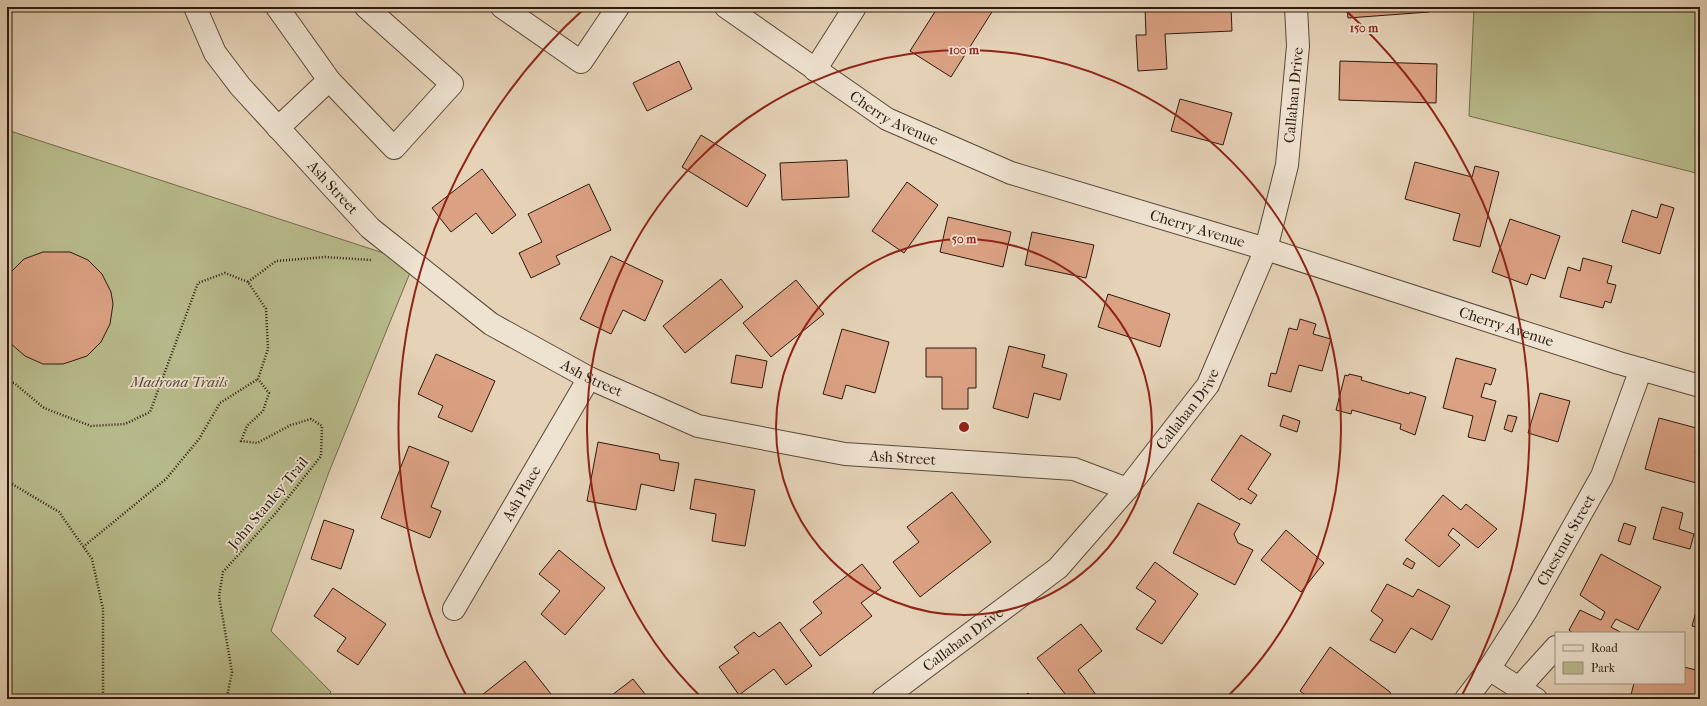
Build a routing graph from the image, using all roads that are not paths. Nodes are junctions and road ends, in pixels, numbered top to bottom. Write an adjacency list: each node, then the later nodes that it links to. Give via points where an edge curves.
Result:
1 (195, 7): 11 (street, Ash Street, via 215,53 240,86)
2 (277, 7): 10 (street)
3 (366, 7): 10 (street, via 452,84 394,148)
4 (502, 7): 5 (street, via 581,62)
5 (618, 7)
6 (726, 7): 9 (street, Cherry Avenue)
7 (855, 7): 9 (street)
8 (1296, 7): 12 (street, Callahan Drive, via 1298,46 1287,165)
9 (815, 70): 12 (street, Cherry Avenue, via 886,119 1011,173)
10 (329, 80): 11 (street)
11 (278, 128): 14 (street, Ash Street, via 370,228 394,248 491,324)
12 (1266, 249): 13 (street, Cherry Avenue); 16 (street, Callahan Drive, via 1208,385)
13 (1641, 369): 15 (street, Cherry Avenue); 19 (street, Chestnut Street, via 1602,476 1526,611)
14 (589, 378): 16 (street, Ash Street, via 698,426 845,454 1074,469); 17 (street, Ash Place)
15 (1700, 386)
16 (1127, 489): 21 (street, Callahan Drive, via 1058,568)
17 (454, 609)
18 (1555, 649): 20 (street)
19 (1488, 669): 20 (street); 22 (street, Chestnut Street)
20 (1528, 694)
21 (883, 699)
22 (1466, 699)

